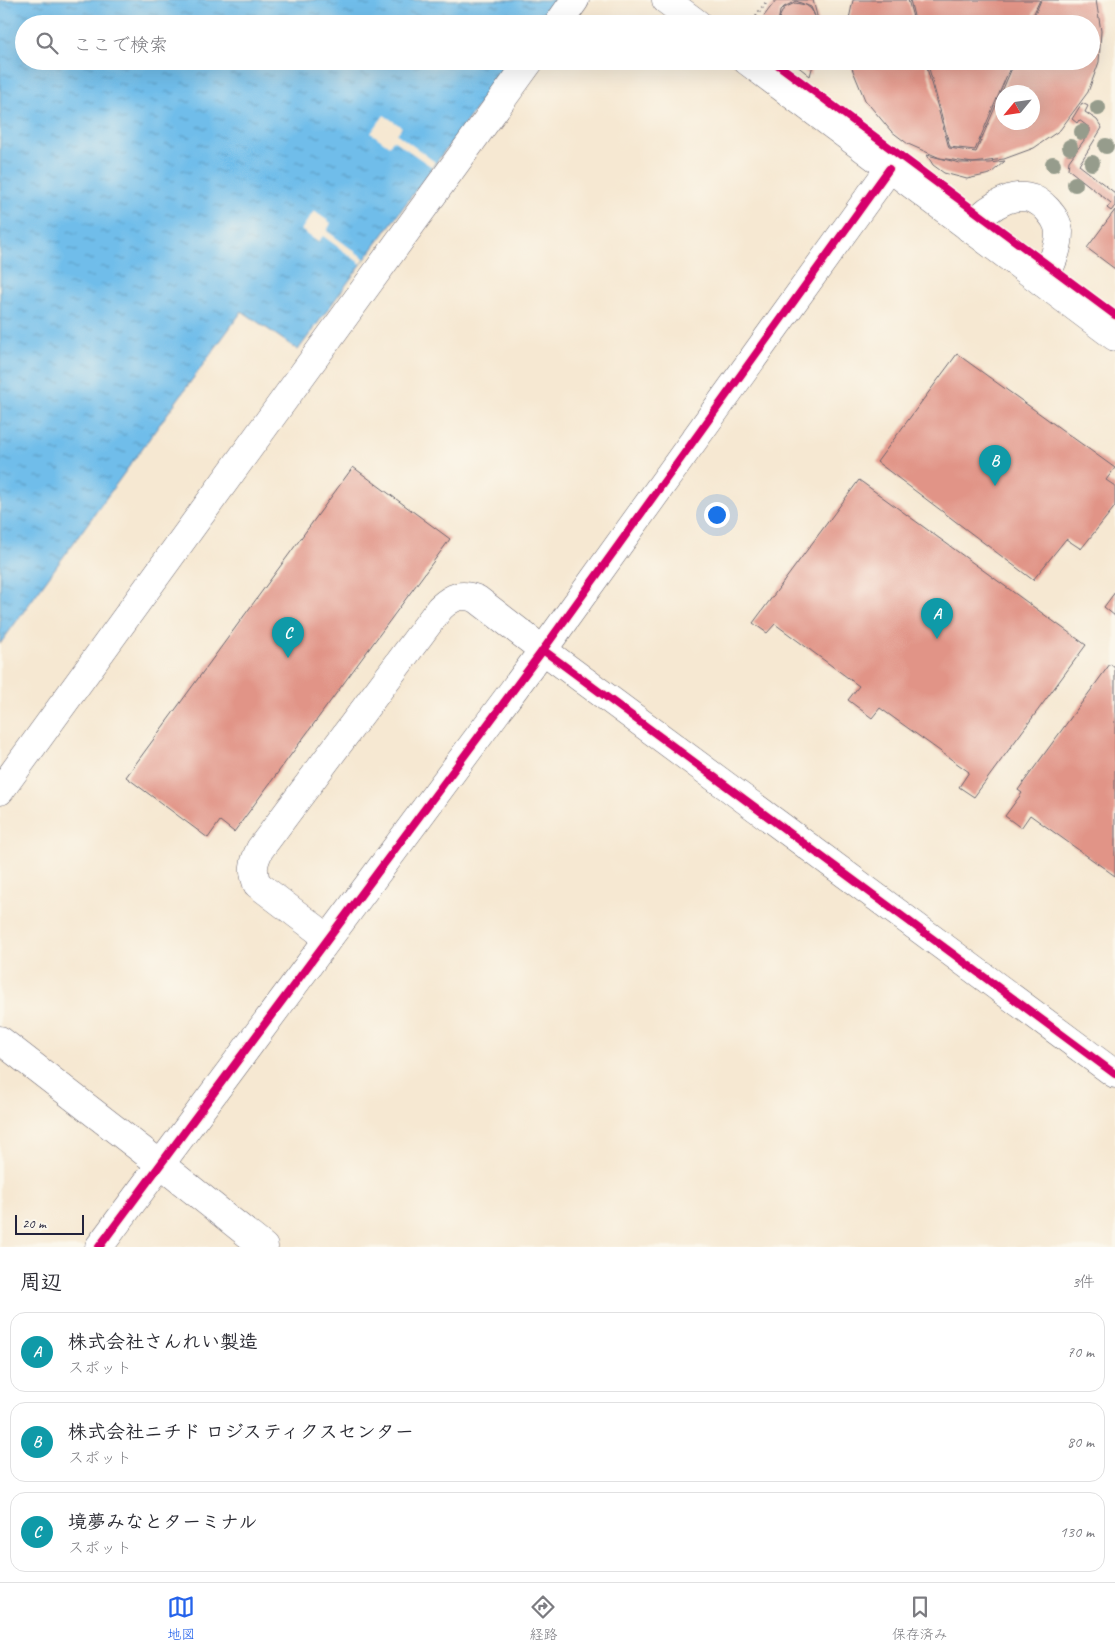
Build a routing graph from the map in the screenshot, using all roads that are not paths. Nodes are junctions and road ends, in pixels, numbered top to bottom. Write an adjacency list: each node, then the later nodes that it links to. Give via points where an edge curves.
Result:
1 (575, 0): 3 (street)
2 (666, 0): 4 (street)
3 (564, 15)
4 (686, 15)
5 (523, 70): 12 (street)
6 (759, 70): 7 (street)
7 (889, 169): 8 (street); 11 (street)
8 (969, 228): 9 (street); 9 (street, via 1007,198 1020,195 1044,205 1056,218 1059,231 1054,258)
9 (1043, 284): 10 (street)
10 (1115, 337)
11 (543, 650): 13 (street); 13 (street, via 477,599 466,595 452,597 440,608 266,841 253,862 257,884); 15 (street)
12 (0, 791)
13 (328, 938): 16 (street)
14 (0, 1040): 16 (street)
15 (1115, 1074)
16 (160, 1164): 17 (street); 18 (street)
17 (99, 1247)
18 (264, 1247)

